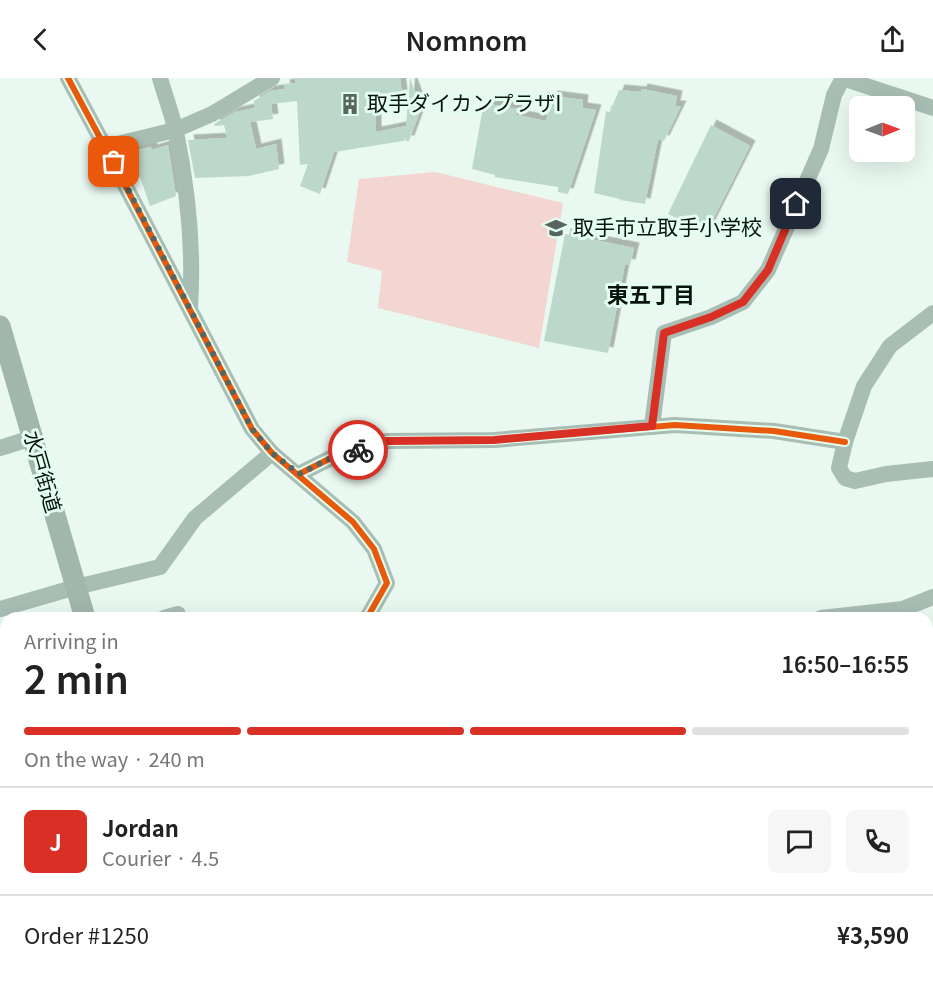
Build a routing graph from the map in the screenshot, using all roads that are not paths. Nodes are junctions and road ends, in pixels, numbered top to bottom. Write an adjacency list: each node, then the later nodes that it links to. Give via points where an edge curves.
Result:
1 (68, 78): 7 (street)
2 (160, 78): 6 (street)
3 (273, 78): 6 (street)
4 (842, 78): 5 (street); 11 (street, via 834,94 821,149 768,270 743,302 664,333)
5 (933, 108)
6 (176, 130): 7 (street); 8 (street, via 189,202)
7 (105, 147): 8 (street)
8 (190, 308): 15 (street, via 252,429)
9 (933, 313): 13 (street, via 890,346 864,386)
10 (0, 326): 12 (main road, 水戸街道)
11 (652, 426): 13 (street, via 774,431); 17 (street, via 494,440 387,441 331,458)
12 (32, 438): 14 (street); 18 (main road, 水戸街道)
13 (845, 442): 16 (street, via 839,468 845,478 855,481)
14 (0, 448)
15 (272, 453): 17 (street); 18 (street, via 195,518 160,567)
16 (933, 469)
17 (299, 474): 22 (street, via 353,522 374,549 387,583)
18 (76, 586): 20 (street); 21 (main road, 水戸街道)
19 (925, 605): 23 (street)
20 (0, 609)
21 (83, 612)
22 (370, 612)
23 (887, 612)

